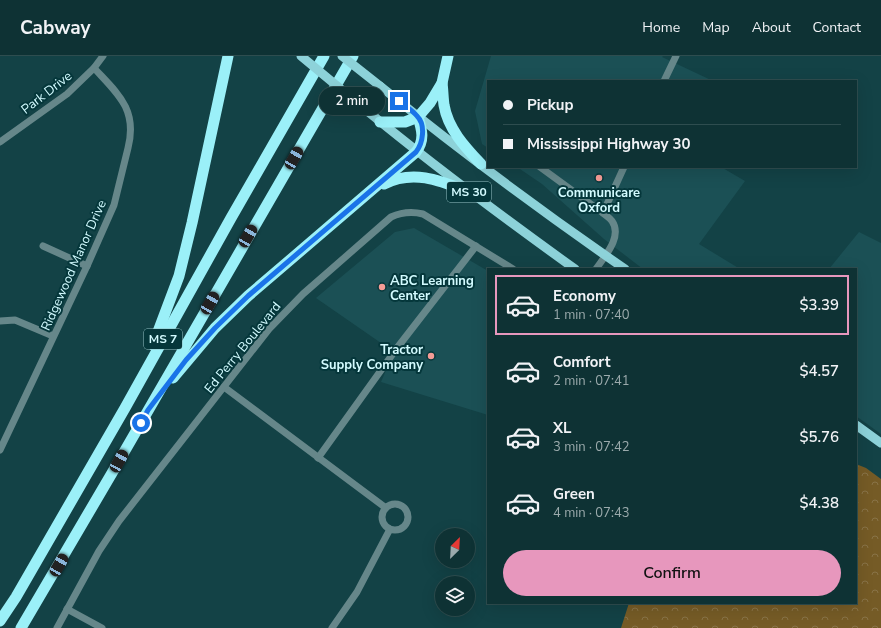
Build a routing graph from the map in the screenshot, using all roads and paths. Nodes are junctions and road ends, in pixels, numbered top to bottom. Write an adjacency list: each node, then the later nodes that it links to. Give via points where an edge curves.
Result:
1 (103, 56): 9 (street, Park Drive)
2 (228, 56): 33 (highway, via 180,276)
3 (301, 56): 13 (main road, MS 30, bridge)
4 (324, 56): 33 (highway, MS 7)
5 (342, 56): 12 (main road, MS 30, bridge)
6 (353, 56): 34 (highway, MS 7)
7 (448, 56): 11 (highway)
8 (676, 56): 10 (street)
9 (94, 68): 14 (street, Park Drive, via 67,94); 25 (street, Ridgewood Manor Drive, via 122,98 130,119 131,138 114,205)
10 (664, 80)
11 (442, 83): 12 (highway); 16 (highway, via 449,122 458,139)
12 (418, 117): 13 (highway, via 405,122); 15 (highway, via 422,140); 16 (main road, MS 30)
13 (380, 122): 15 (main road, MS 30)
14 (0, 142)
15 (416, 152): 19 (highway); 20 (main road, MS 30)
16 (480, 164): 24 (main road, MS 30)
17 (541, 168): 21 (street)
18 (624, 168): 21 (street)
19 (375, 189): 20 (highway, via 390,181 418,177 434,179); 34 (highway, via 248,296 215,328 186,360)
20 (469, 192): 27 (main road, MS 30)
21 (603, 213): 24 (street, via 612,220 616,233)
22 (43, 246): 25 (street)
23 (476, 246): 26 (street, Ed Perry Boulevard); 32 (street, Ed Perry Boulevard, via 423,214 407,212 391,217 303,294 270,329); 40 (street, via 397,348)
24 (605, 255): 28 (street); 29 (main road, MS 30)
25 (87, 266): 31 (street, Ridgewood Manor Drive)
26 (511, 268)
27 (574, 268)
28 (597, 268)
29 (624, 268)
30 (0, 321): 31 (street, via 15,320)
31 (53, 336): 39 (street, Ridgewood Manor Drive)
32 (224, 387): 40 (street); 43 (street, Ed Perry Boulevard, via 119,521)
33 (125, 408): 44 (highway, MS 7)
34 (148, 410): 45 (highway, MS 7)
35 (857, 426): 37 (main road)
36 (857, 432): 38 (main road)
37 (881, 443)
38 (881, 446)
39 (0, 450)
40 (318, 458): 41 (street)
41 (386, 508): 42 (street, via 382,520); 42 (street, via 398,504 408,513 405,526 398,530)
42 (390, 529): 48 (street, via 357,592)
43 (67, 609): 46 (street, Ed Perry Boulevard); 47 (street)
44 (0, 621)
45 (21, 628)
46 (57, 628)
47 (102, 628)
48 (332, 628)

